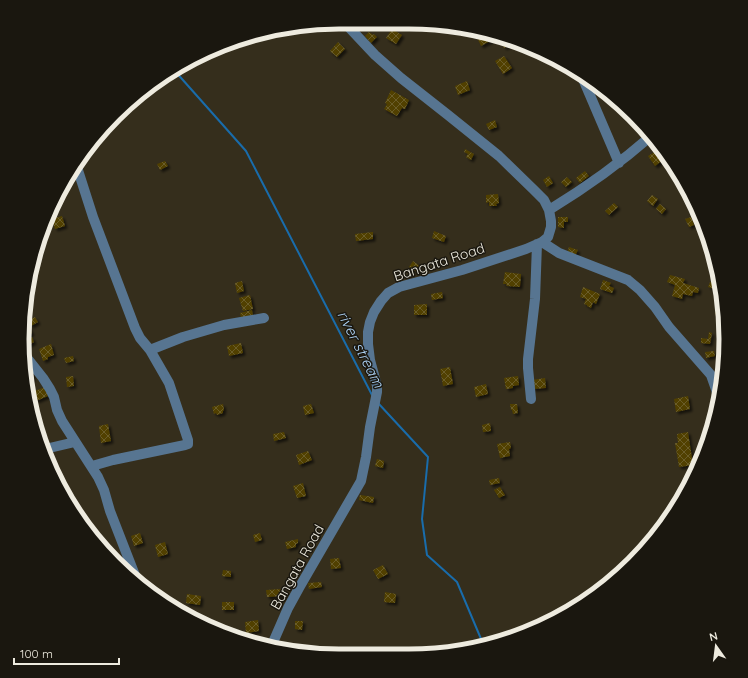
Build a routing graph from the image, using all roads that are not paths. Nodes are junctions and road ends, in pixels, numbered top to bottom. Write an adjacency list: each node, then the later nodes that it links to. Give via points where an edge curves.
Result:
1 (351, 29): 6 (street, via 401,78 499,156 544,200)
2 (585, 84): 4 (street)
3 (646, 140): 4 (street)
4 (619, 163): 6 (street)
5 (78, 171): 9 (street, via 135,328)
6 (549, 210): 7 (street, via 551,227 548,237)
7 (539, 243): 11 (street, via 628,280 655,307 711,375); 12 (street, via 528,359); 17 (street, Bangata Road, via 462,270 398,287 380,301 368,332 370,360 377,392 361,481 292,602)
8 (264, 318): 9 (street, via 183,336)
9 (150, 350): 15 (street, via 169,383 188,444)
10 (30, 362): 13 (street, via 54,396 57,410)
11 (715, 386)
12 (531, 399)
13 (75, 442): 14 (street); 15 (street)
14 (49, 448)
15 (92, 466): 16 (street, via 104,490)
16 (133, 570)
17 (274, 642)

